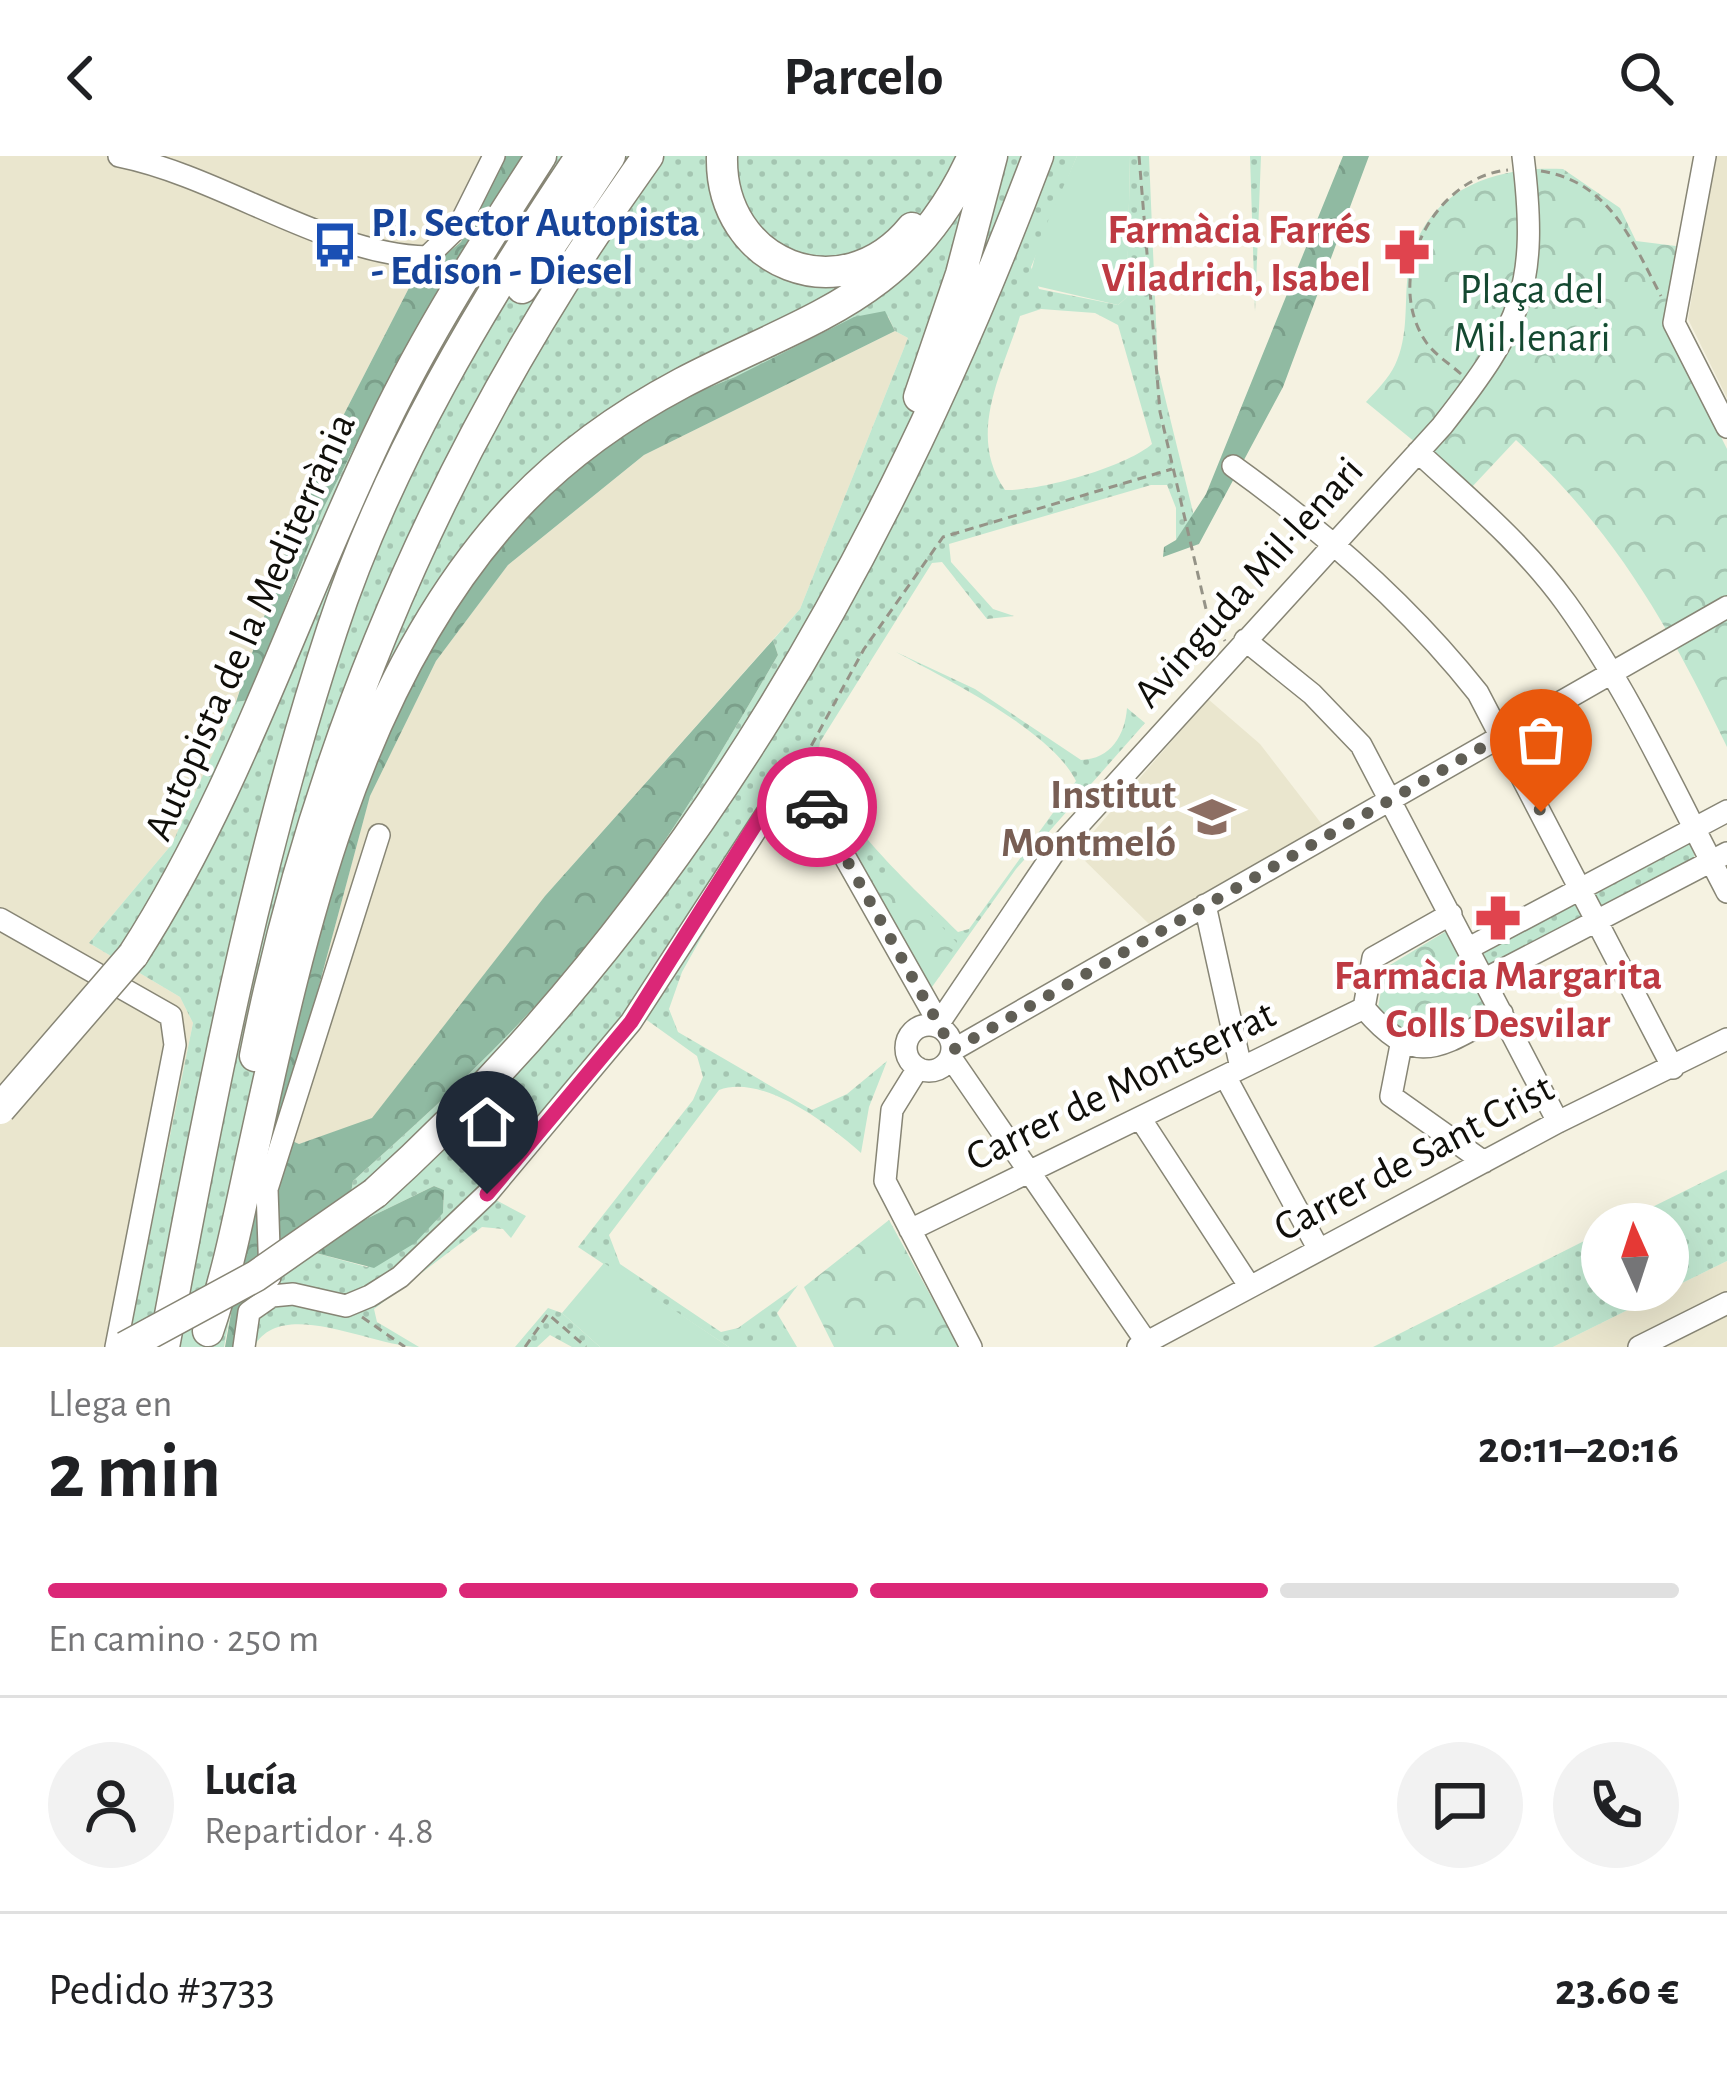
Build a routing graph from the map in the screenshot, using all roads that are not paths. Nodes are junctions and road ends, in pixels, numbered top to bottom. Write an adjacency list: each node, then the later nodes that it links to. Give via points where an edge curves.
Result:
1 (119, 156): 2 (street, via 170,166 386,256 428,257 459,226)
2 (494, 156)
3 (542, 156): 46 (highway, Autopista de la Mediterrània, bridge, via 383,425 226,792 133,955)
4 (581, 156): 22 (highway, via 402,462 332,628)
5 (610, 156): 22 (highway, via 442,428)
6 (648, 156): 56 (highway, via 487,408 366,668 268,995)
7 (722, 156): 8 (highway, via 724,191 743,234 789,266 830,271 870,260 906,235)
8 (955, 156)
9 (973, 156): 56 (highway, via 931,230 879,283 606,430 506,517 431,617 335,836)
10 (992, 156): 25 (highway, via 902,441)
11 (1038, 156): 25 (highway, via 872,538)
12 (1706, 156): 14 (street, via 1674,323)
13 (1524, 162): 15 (street, Avinguda Mil·lenari, via 1531,230 1516,317 1494,360)
14 (1727, 427)
15 (1418, 452): 17 (street, Avinguda Mil·lenari); 20 (street, via 1518,544)
16 (1233, 466): 17 (street)
17 (1332, 545): 19 (street, Avinguda Mil·lenari); 21 (street, via 1442,647)
18 (1727, 607): 20 (street)
19 (1238, 647): 23 (street, via 1312,694 1361,745); 39 (street, Avinguda Mil·lenari, via 1055,850)
20 (1612, 673): 21 (street); 26 (street)
21 (1502, 736): 23 (street); 29 (street)
22 (299, 746): 59 (highway, via 224,1033)
23 (1392, 799): 31 (street); 32 (street)
24 (1727, 811): 26 (street)
25 (707, 814): 57 (highway, bridge, via 548,1021 375,1193 256,1276)
26 (1694, 828): 28 (street); 29 (street)
27 (379, 835): 54 (street, via 267,1189)
28 (1719, 857): 30 (street); 34 (street)
29 (1581, 888): 34 (street); 35 (street)
30 (1727, 892)
31 (1205, 905): 42 (street); 45 (street)
32 (1451, 914): 35 (street); 37 (street, via 1373,958)
33 (0, 920): 57 (street, via 171,1016 175,1045)
34 (1598, 922): 36 (street); 44 (street)
35 (1469, 948): 36 (street)
36 (1485, 979): 38 (street)
37 (1364, 1008): 41 (street); 45 (street, Carrer de Montserrat)
38 (1502, 1013): 41 (street, via 1439,1047); 48 (street)
39 (937, 1023): 42 (street, via 949,1034); 43 (street, via 909,1036 906,1052); 54 (street, via 811,797 791,791 765,809 631,1022 487,1194 400,1277 346,1306)
40 (1727, 1039): 44 (street, Carrer de Sant Crist)
41 (1401, 1045): 49 (street, via 1391,1096)
42 (952, 1054): 43 (street, via 939,1069); 50 (street)
43 (917, 1068): 51 (street, via 892,1110 884,1150 885,1181)
44 (1673, 1068): 48 (street, Carrer de Sant Crist)
45 (1233, 1072): 47 (street, Carrer de Montserrat); 52 (street)
46 (0, 1109)
47 (1140, 1118): 50 (street, Carrer de Montserrat); 53 (street)
48 (1558, 1122): 49 (street, Carrer de Sant Crist)
49 (1484, 1162): 52 (street, Carrer de Sant Crist)
50 (1032, 1171): 51 (street, Carrer de Montserrat); 58 (street)
51 (910, 1230): 61 (street)
52 (1319, 1250): 53 (street, Carrer de Sant Crist)
53 (1250, 1287): 58 (street, Carrer de Sant Crist)
54 (272, 1296): 60 (street, via 249,1312)
55 (1727, 1303): 62 (street)
56 (207, 1339)
57 (121, 1342)
58 (1143, 1345)
59 (164, 1347)
60 (244, 1347)
61 (971, 1347)
62 (1639, 1347)

